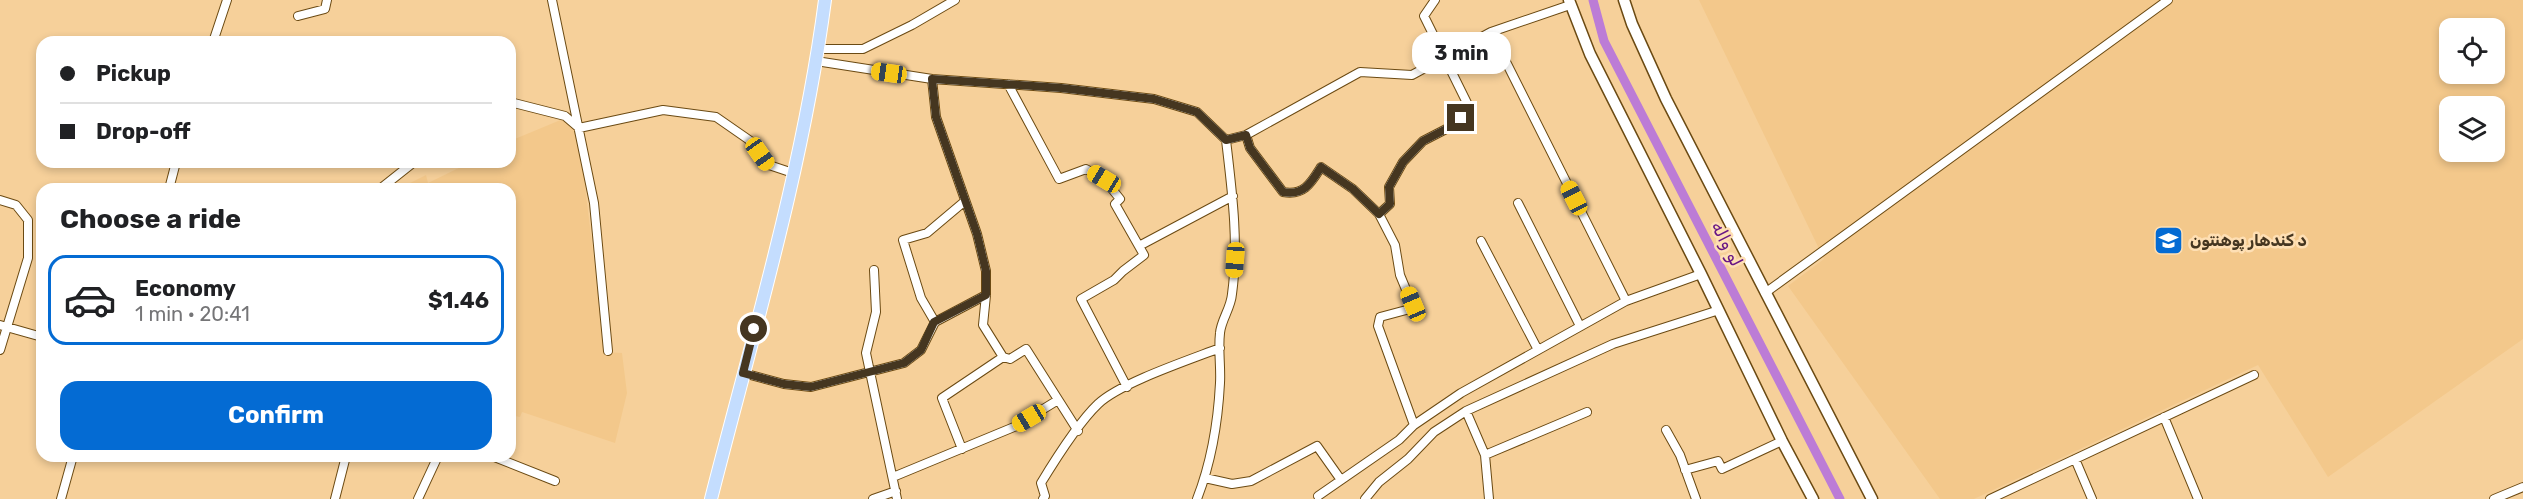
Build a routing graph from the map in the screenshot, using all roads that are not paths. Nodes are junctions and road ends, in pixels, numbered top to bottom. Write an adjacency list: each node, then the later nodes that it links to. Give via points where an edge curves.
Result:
1 (227, 0): 13 (street)
2 (327, 0): 11 (street, via 325,9)
3 (552, 0): 19 (street)
4 (825, 0): 14 (main road)
5 (956, 0): 9 (street)
6 (1435, 0): 15 (street, via 1424,16)
7 (1624, 0): 36 (street, via 1665,99)
8 (2168, 0): 36 (street)
9 (945, 3): 14 (street, via 863,49)
10 (1569, 3): 12 (street); 35 (street, via 1590,54)
11 (298, 16)
12 (1491, 33): 15 (street); 38 (street)
13 (215, 36)
14 (818, 55): 16 (street); 24 (main road)
15 (1446, 57): 20 (street, via 1412,75 1360,72); 31 (street, via 1470,110 1452,126 1423,141 1403,162 1389,187 1390,204)
16 (932, 79): 17 (street); 29 (street, via 936,117)
17 (1008, 84): 21 (street, via 1154,99 1197,112); 33 (street, via 1059,179 1086,169 1104,179 1117,194 1120,200 1115,204)
18 (516, 104): 19 (street, via 565,116)
19 (579, 128): 24 (street, via 663,110 716,117 752,142 769,165); 47 (street, via 594,203)
20 (1246, 135): 21 (street); 31 (street, via 1250,148 1283,192 1295,194 1308,187 1321,167 1353,189)
21 (1226, 140): 27 (street)
22 (174, 168): 25 (street)
23 (406, 168): 26 (street)
24 (793, 173): 50 (main road)
25 (171, 183)
26 (388, 183)
27 (1233, 196): 33 (street); 44 (street, via 1232,297 1220,331)
28 (0, 200): 41 (street, via 16,206 28,220 28,258)
29 (965, 201): 37 (street, via 986,271); 40 (street, via 927,233 903,240 921,298)
30 (1518, 203): 42 (street)
31 (1379, 214): 57 (street, via 1395,245 1400,275 1413,304 1410,309 1380,317 1378,326)
32 (1481, 241): 46 (street)
33 (1139, 246): 52 (street, via 1144,255 1114,280 1081,299)
34 (874, 270): 49 (street, via 876,312 866,353)
35 (1701, 274): 38 (street); 39 (street)
36 (1765, 293): 87 (street)
37 (986, 295): 40 (street); 48 (street, via 983,325)
38 (1626, 301): 42 (street)
39 (1719, 310): 54 (street, via 1613,344); 60 (street)
40 (934, 322): 49 (street, via 921,350 904,363)
41 (4, 326): 43 (street); 45 (street)
42 (1580, 326): 46 (street)
43 (36, 335)
44 (1220, 348): 52 (street); 70 (street, via 1220,384)
45 (0, 350)
46 (1538, 350): 57 (street)
47 (608, 351)
48 (1003, 357): 53 (street, via 1010,359 1026,349); 61 (street, via 942,398)
49 (870, 372): 50 (street, via 811,387); 69 (street)
50 (743, 373): 80 (main road)
51 (2254, 375): 56 (street)
52 (1127, 387): 59 (street, via 1099,404)
53 (1058, 400): 59 (street); 61 (street, via 1014,427)
54 (1466, 411): 62 (street); 83 (street, via 1434,432)
55 (1587, 412): 62 (street)
56 (2164, 417): 63 (street); 90 (street)
57 (1414, 424): 71 (street, via 1399,440)
58 (1666, 429): 68 (street)
59 (1078, 431): 76 (street, via 1041,483)
60 (1782, 441): 68 (street, via 1722,469 1718,461); 86 (street)
61 (962, 448): 69 (street)
62 (1485, 455): 84 (street)
63 (2075, 459): 88 (street); 89 (street)
64 (71, 462): 77 (street)
65 (344, 462): 78 (street)
66 (435, 462): 79 (street)
67 (507, 462): 72 (street)
68 (1685, 470): 85 (street)
69 (893, 477): 74 (street)
70 (1205, 478): 71 (street, via 1232,483 1251,481 1317,446); 82 (street)
71 (1341, 480): 75 (street)
72 (555, 481)
73 (2523, 487): 91 (street)
74 (896, 495): 81 (street)
75 (1318, 496)
76 (1044, 498)
77 (61, 499)
78 (334, 499)
79 (418, 499)
80 (711, 499)
81 (873, 499)
82 (1197, 499)
83 (1365, 499)
84 (1489, 499)
85 (1696, 499)
86 (1813, 499)
87 (1872, 499)
88 (1990, 499)
89 (2092, 499)
90 (2198, 499)
91 (2494, 499)

